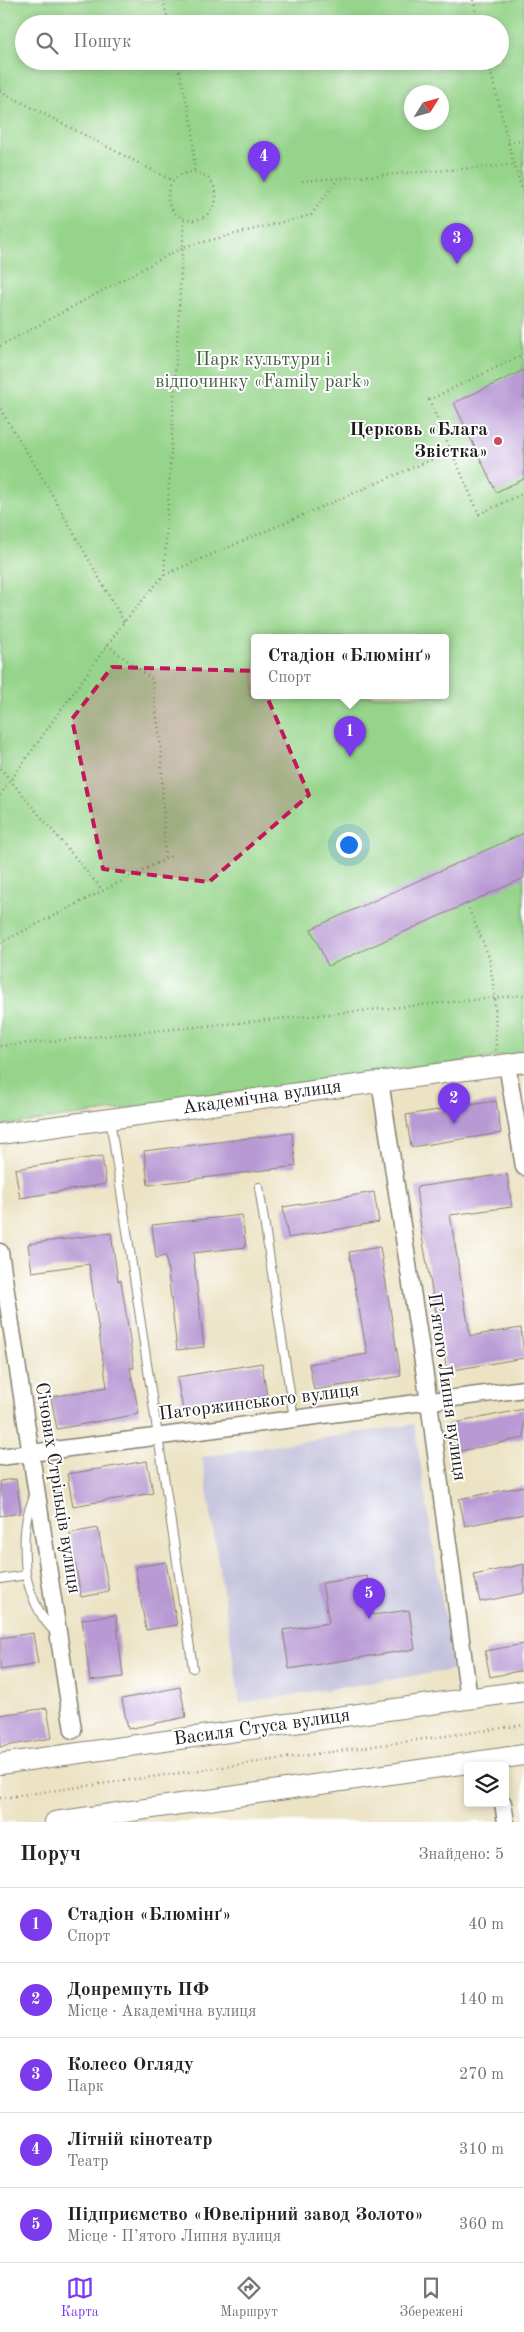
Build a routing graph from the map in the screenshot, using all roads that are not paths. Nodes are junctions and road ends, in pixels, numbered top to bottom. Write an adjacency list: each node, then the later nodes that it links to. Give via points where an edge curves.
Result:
1 (509, 1064): 2 (street, Академічна вулиця); 5 (street)
2 (380, 1081): 3 (street, Академічна вулиця); 9 (street, П’ятого Липня вулиця)
3 (110, 1119): 4 (street, Академічна вулиця); 11 (lane)
4 (0, 1134)
5 (524, 1167)
6 (259, 1187): 10 (lane)
7 (0, 1252): 12 (street, Січових Стрільців вулиця)
8 (524, 1389): 9 (street, Паторжинського вулиця)
9 (428, 1402): 10 (street, Паторжинського вулиця); 20 (street, П’ятого Липня вулиця)
10 (294, 1419): 11 (street, Паторжинського вулиця)
11 (158, 1436): 12 (street, Паторжинського вулиця); 18 (lane)
12 (32, 1453): 13 (street, Паторжинського вулиця); 14 (street, Січових Стрільців вулиця)
13 (0, 1457)
14 (38, 1491): 15 (lane, via 28,1507); 17 (street, Січових Стрільців вулиця)
15 (26, 1575): 16 (lane); 17 (lane, via 43,1619)
16 (0, 1580)
17 (59, 1636): 21 (street, Січових Стрільців вулиця)
18 (193, 1668)
19 (524, 1691): 20 (street, Василя Стуса вулиця)
20 (469, 1699): 24 (street, Василя Стуса вулиця)
21 (73, 1730)
22 (524, 1755): 23 (street)
23 (498, 1762)
24 (0, 1764)
25 (464, 1767): 27 (street)
26 (504, 1807): 28 (street)
27 (55, 1822)
28 (506, 1822)

